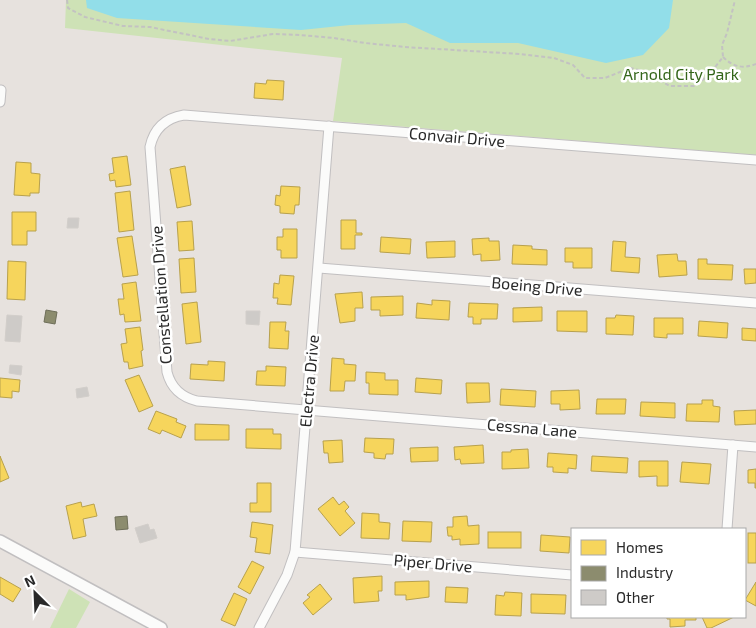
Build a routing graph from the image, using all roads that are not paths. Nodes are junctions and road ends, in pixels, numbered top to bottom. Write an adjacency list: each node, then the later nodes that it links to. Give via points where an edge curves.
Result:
1 (1, 90): 2 (street)
2 (0, 102)
3 (161, 125): 4 (street, Convair Drive, via 184,115); 8 (street, Constellation Drive, via 150,147 166,366 171,383 184,397 197,401)
4 (329, 126): 5 (street, Convair Drive); 6 (street, Electra Drive)
5 (756, 160)
6 (319, 268): 7 (street, Boeing Drive); 8 (street, Electra Drive)
7 (756, 303)
8 (307, 410): 9 (street, Cessna Lane); 13 (street, Electra Drive)
9 (733, 445): 10 (street, Cessna Lane); 11 (street)
10 (756, 447)
11 (726, 528)
12 (0, 541): 15 (street)
13 (295, 552): 14 (street, Piper Drive); 16 (street, Electra Drive)
14 (571, 575)
15 (161, 628)
16 (259, 628)

